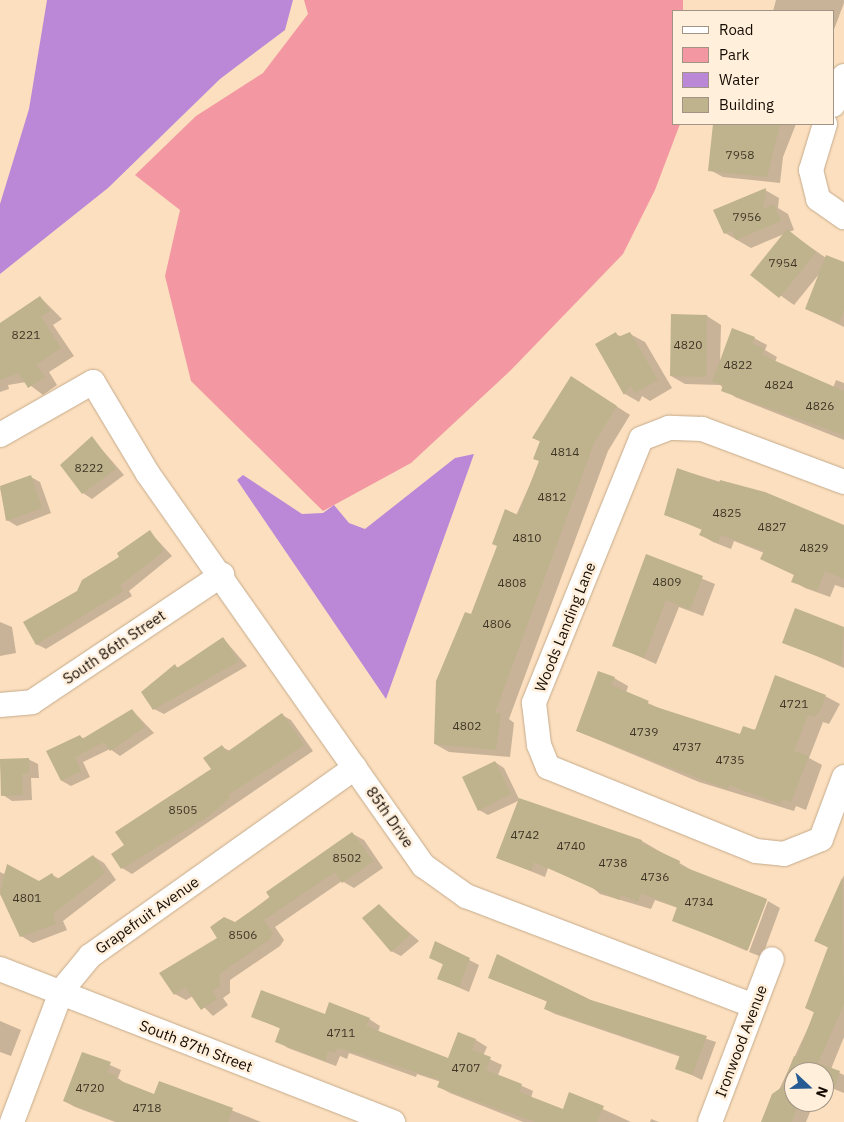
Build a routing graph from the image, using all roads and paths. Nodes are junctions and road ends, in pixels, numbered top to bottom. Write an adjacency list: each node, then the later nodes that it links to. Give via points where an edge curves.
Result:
1 (844, 76): 2 (street)
2 (834, 102)
3 (825, 125): 4 (street, via 811,170 818,199)
4 (844, 217)
5 (0, 435): 7 (street, 85th Drive, via 93,382 148,474)
6 (844, 482): 10 (street, Woods Landing Lane, via 702,429 669,428 641,439 534,703 539,745 548,767 756,851 784,854 821,839)
7 (222, 575): 8 (street, South 86th Street, via 32,702); 9 (street, 85th Drive)
8 (0, 705)
9 (355, 768): 13 (street, Grapefruit Avenue, via 90,956); 14 (street, 85th Drive, via 424,866 466,896)
10 (844, 776)
11 (772, 959): 14 (street, Ironwood Avenue)
12 (0, 969): 13 (street, South 87th Street)
13 (62, 990): 15 (street, Grapefruit Avenue); 16 (street, South 87th Street)
14 (754, 1006): 17 (street, Ironwood Avenue)
15 (12, 1122)
16 (393, 1122)
17 (710, 1122)

